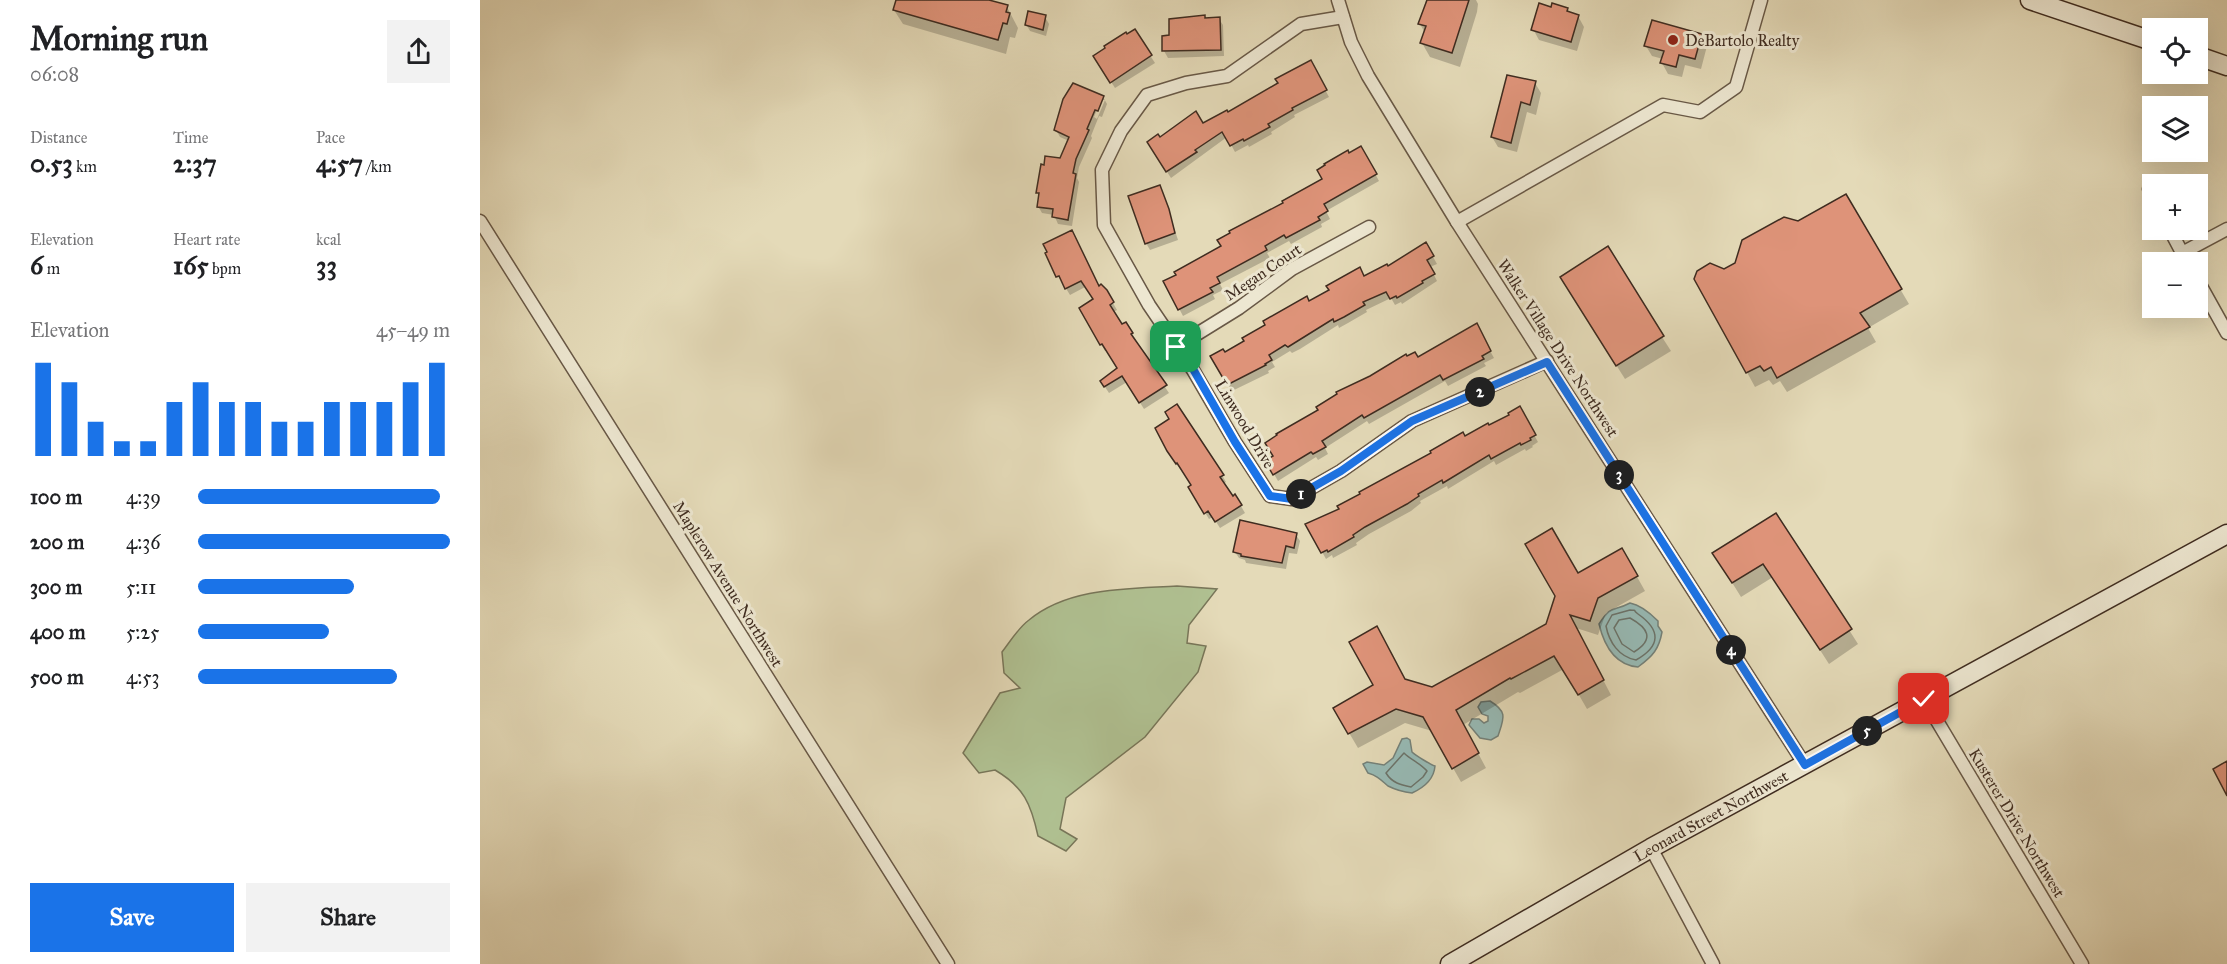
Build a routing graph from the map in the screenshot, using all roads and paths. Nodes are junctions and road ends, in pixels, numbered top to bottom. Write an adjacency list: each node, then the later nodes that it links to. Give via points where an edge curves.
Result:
1 (1338, 0): 4 (street, Walker Village Drive Northwest)
2 (1761, 0): 9 (street, via 1736,87 1700,112 1663,105)
3 (2030, 0): 5 (main road)
4 (1343, 17): 9 (street, Walker Village Drive Northwest, via 1368,76); 15 (street, Linwood Drive, via 1301,24 1227,76 1147,95 1121,131 1102,170 1104,225)
5 (2142, 38)
6 (2208, 59): 7 (main road)
7 (2227, 66)
8 (480, 221): 21 (street, Maplerow Avenue Northwest)
9 (1457, 222): 16 (street, Walker Village Drive Northwest)
10 (1369, 227): 15 (street, Megan Court, via 1292,269)
11 (2227, 229): 12 (street)
12 (2194, 252)
13 (2208, 299): 14 (street)
14 (2227, 333)
15 (1176, 347): 16 (street, Linwood Drive, via 1270,496 1292,499 1341,471 1412,421)
16 (1547, 362): 19 (street, Walker Village Drive Northwest)
17 (2227, 534): 18 (main road, Leonard Street Northwest)
18 (1924, 699): 19 (main road, Leonard Street Northwest); 24 (street, Kusterer Drive Northwest)
19 (1805, 765): 20 (main road, Leonard Street Northwest)
20 (1652, 848): 22 (main road, Leonard Street Northwest); 23 (street)
21 (948, 964)
22 (1450, 964)
23 (1713, 964)
24 (2082, 964)

